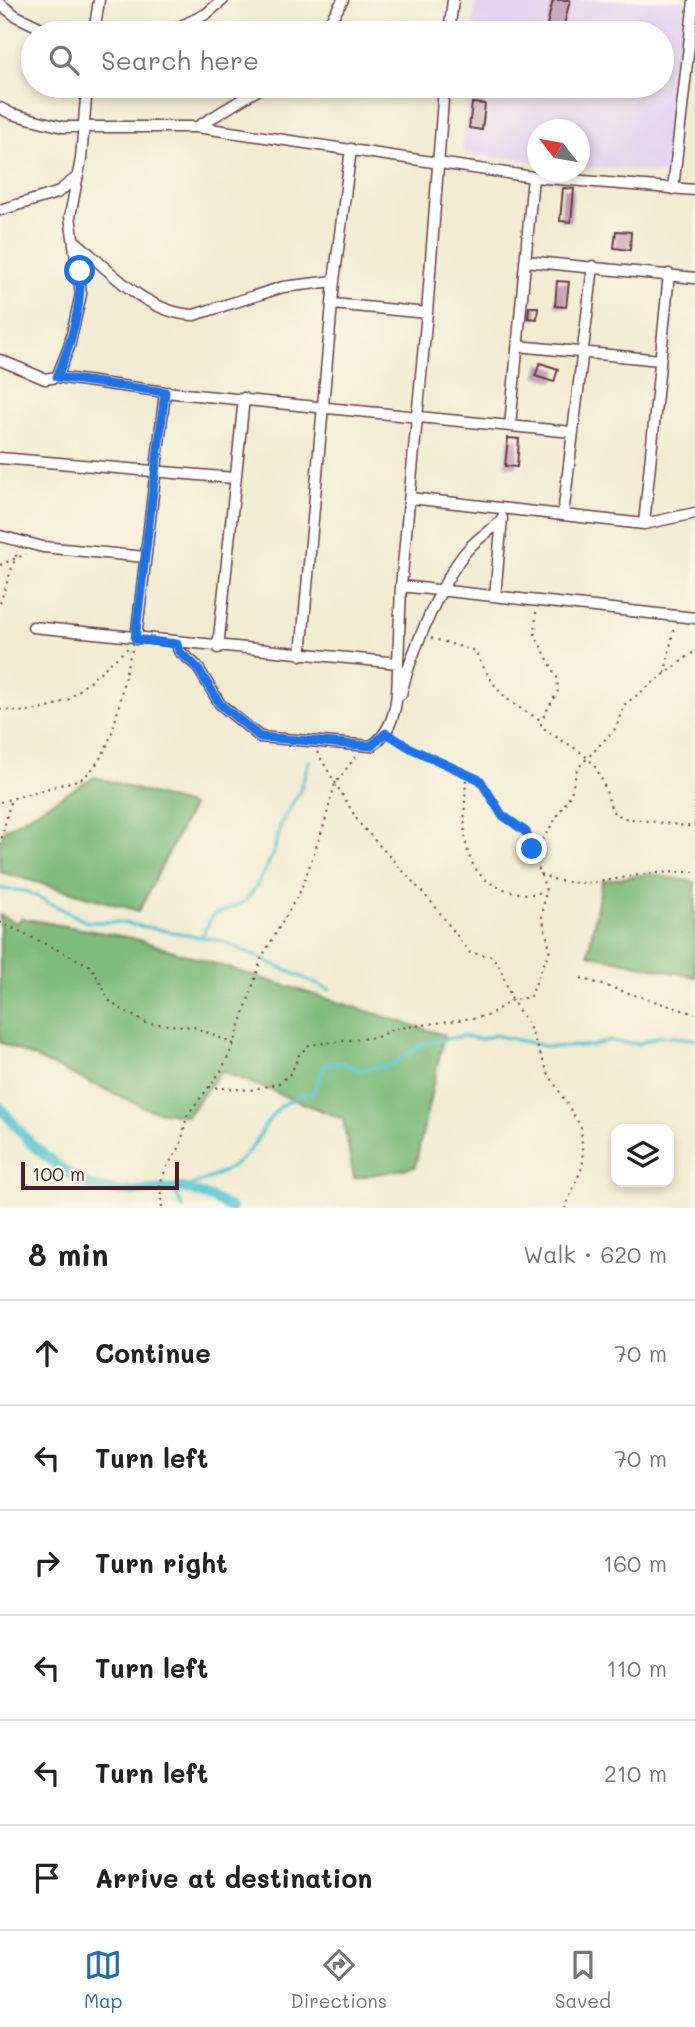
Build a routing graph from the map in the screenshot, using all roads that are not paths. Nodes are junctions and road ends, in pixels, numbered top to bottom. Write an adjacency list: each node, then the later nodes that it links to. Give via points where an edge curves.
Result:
1 (100, 0): 8 (street)
2 (223, 0): 9 (street)
3 (343, 0): 10 (street)
4 (453, 0): 11 (street)
5 (694, 0): 15 (street)
6 (0, 4): 7 (street)
7 (27, 21)
8 (96, 21)
9 (192, 21)
10 (330, 21)
11 (450, 21)
12 (86, 98): 20 (street)
13 (244, 98): 19 (street)
14 (443, 98): 22 (street)
15 (682, 102): 16 (street); 27 (street)
16 (695, 103)
17 (0, 108): 18 (street)
18 (6, 114): 20 (street)
19 (197, 127): 20 (street); 21 (street)
20 (82, 128): 24 (street)
21 (351, 149): 22 (street); 35 (street)
22 (437, 164): 23 (street); 37 (street)
23 (527, 176)
24 (77, 177): 29 (street, via 57,193); 30 (street, via 70,216)
25 (533, 182): 31 (street)
26 (590, 182): 27 (street)
27 (673, 189): 28 (street)
28 (695, 190)
29 (0, 210)
30 (76, 242): 35 (street, via 148,302 179,314 194,315 284,287); 42 (street, via 81,294)
31 (525, 261): 32 (street); 38 (street)
32 (593, 266): 33 (street); 39 (street)
33 (669, 274): 34 (street); 41 (street)
34 (695, 278)
35 (334, 281): 36 (street)
36 (333, 303): 37 (street); 45 (street)
37 (427, 313): 46 (street)
38 (518, 345): 39 (street); 47 (street)
39 (581, 352): 41 (street); 48 (street)
40 (0, 359): 42 (street, via 45,379)
41 (660, 360): 57 (street)
42 (57, 377): 43 (street)
43 (165, 392): 44 (street); 50 (street)
44 (244, 398): 45 (street); 51 (street)
45 (325, 408): 46 (street); 68 (street)
46 (418, 417): 47 (street); 52 (street)
47 (510, 426): 48 (street)
48 (572, 432): 55 (street)
49 (0, 458): 50 (street)
50 (155, 473): 51 (street); 59 (street)
51 (234, 478): 67 (street)
52 (410, 498): 53 (street); 60 (street)
53 (502, 508): 55 (street); 56 (street)
54 (695, 513): 57 (street)
55 (563, 515): 57 (street)
56 (501, 522): 61 (street, via 470,547); 62 (street)
57 (644, 524)
58 (0, 536): 59 (street, via 43,547)
59 (145, 557): 65 (street)
60 (401, 586): 61 (street); 69 (street)
61 (444, 590): 62 (street); 70 (street, via 421,632)
62 (495, 596): 63 (street)
63 (695, 618)
64 (33, 627): 65 (street)
65 (135, 639): 66 (street)
66 (177, 644): 67 (street); 70 (street, via 220,704 260,737 371,746)
67 (218, 648): 68 (street)
68 (301, 655): 69 (street)
69 (398, 663): 70 (street, via 397,700)
70 (389, 728)

